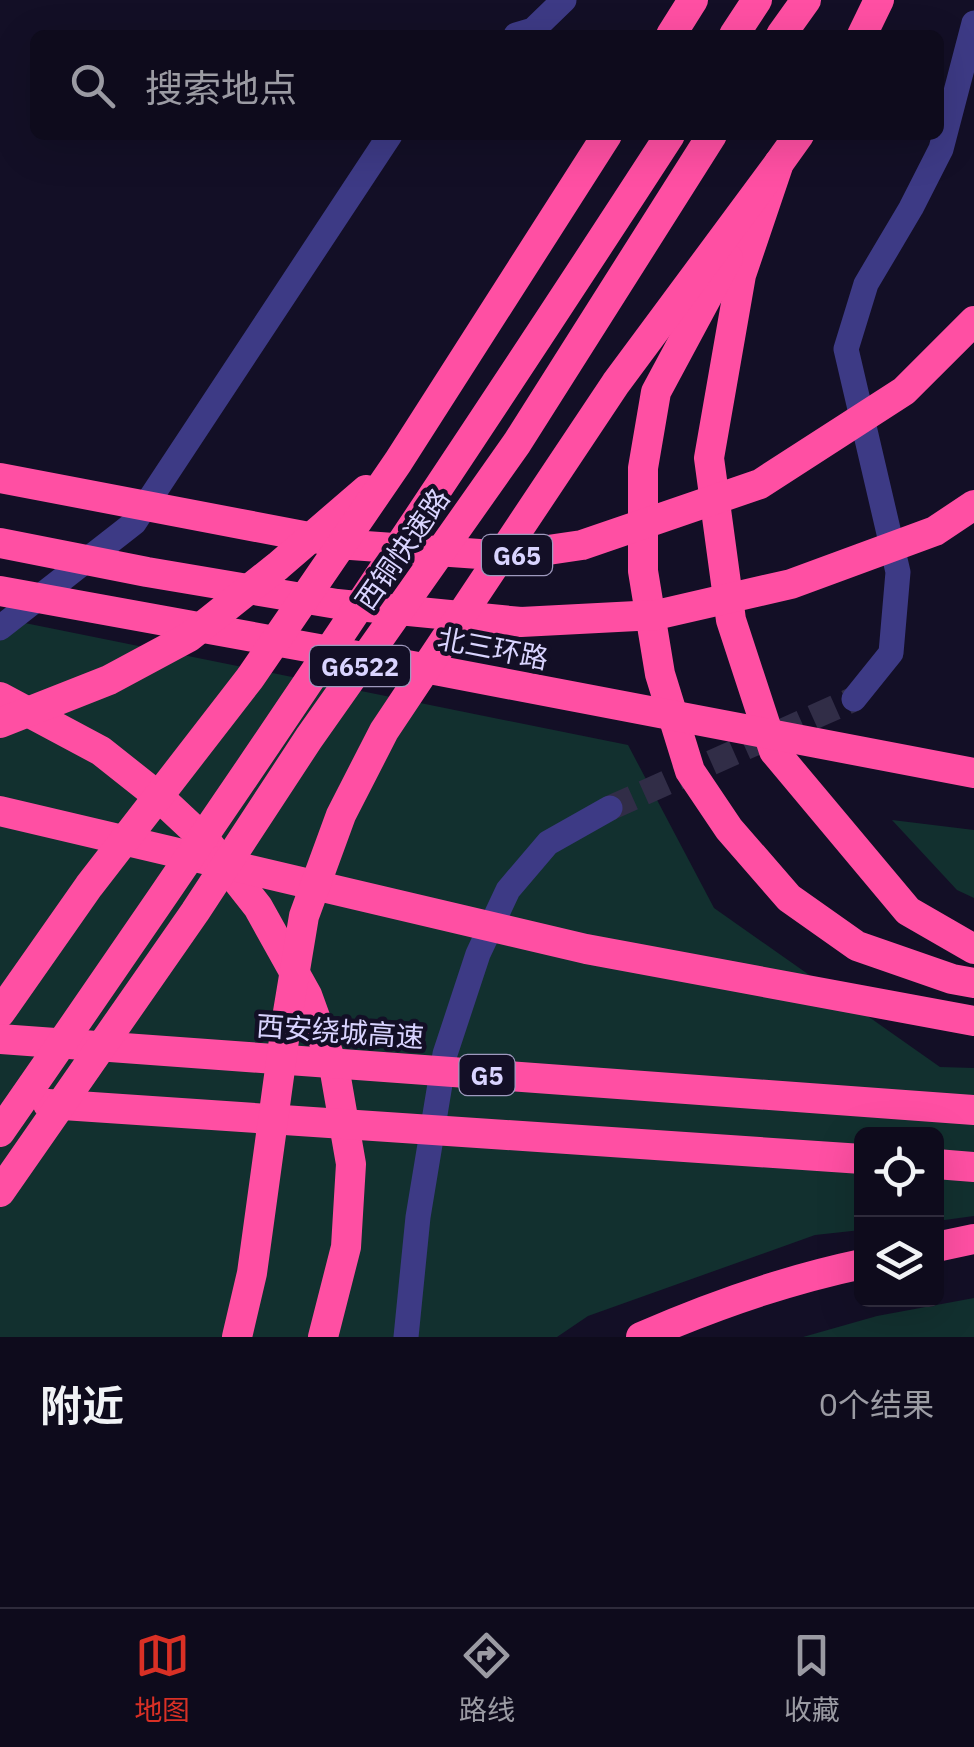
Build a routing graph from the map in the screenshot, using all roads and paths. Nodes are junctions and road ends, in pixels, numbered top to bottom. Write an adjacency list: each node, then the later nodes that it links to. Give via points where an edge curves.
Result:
1 (564, 0): 7 (street)
2 (693, 0): 8 (highway)
3 (757, 0): 9 (highway)
4 (806, 0): 10 (highway)
5 (879, 0): 11 (highway)
6 (974, 23): 12 (street)
7 (533, 30)
8 (674, 30)
9 (737, 30)
10 (785, 30)
11 (864, 30)
12 (944, 138)
13 (387, 140): 26 (street, via 134,523)
14 (604, 140): 21 (highway)
15 (667, 140): 40 (highway, 西铜快速路 / G6522, via 269,742)
16 (709, 140): 44 (highway, 西铜快速路 / G6522, via 517,442)
17 (796, 140): 19 (highway)
18 (943, 140): 28 (street, via 866,284 846,349 898,572 891,653)
19 (779, 164): 33 (highway, via 741,275 709,458 731,620 774,750 908,910); 34 (highway, via 656,392 643,468 642,571 660,674 690,772 789,898 857,946); 48 (highway, via 616,382 384,731 341,815 304,916)
20 (974, 321): 22 (highway, G65, via 904,390 760,484 582,545 508,556 351,546)
21 (398, 462): 29 (highway, via 189,637 109,680); 35 (highway, via 250,678)
22 (0, 478)
23 (974, 504): 24 (highway, via 934,530 791,584 656,615 521,622 337,604)
24 (0, 544)
25 (0, 591): 30 (highway, 北三环路)
26 (0, 628)
27 (0, 698): 49 (highway, via 101,751 206,841 258,907 306,996 334,1072 351,1164 346,1247)
28 (854, 699)
29 (0, 723)
30 (974, 773)
31 (610, 808): 50 (street, via 548,843 508,890 478,954 445,1054)
32 (0, 811): 36 (highway, via 586,950)
33 (974, 948)
34 (974, 983)
35 (0, 1013)
36 (974, 1021)
37 (0, 1039): 39 (highway, 西安绕城高速 / G5)
38 (0, 1100): 41 (highway, G5)
39 (974, 1110)
40 (0, 1132)
41 (854, 1158)
42 (944, 1165): 43 (highway)
43 (974, 1167)
44 (0, 1192)
45 (974, 1239): 46 (highway)
46 (944, 1246)
47 (854, 1266): 51 (highway, via 697,1312)
48 (237, 1337)
49 (323, 1337)
50 (406, 1337)
51 (640, 1337)

